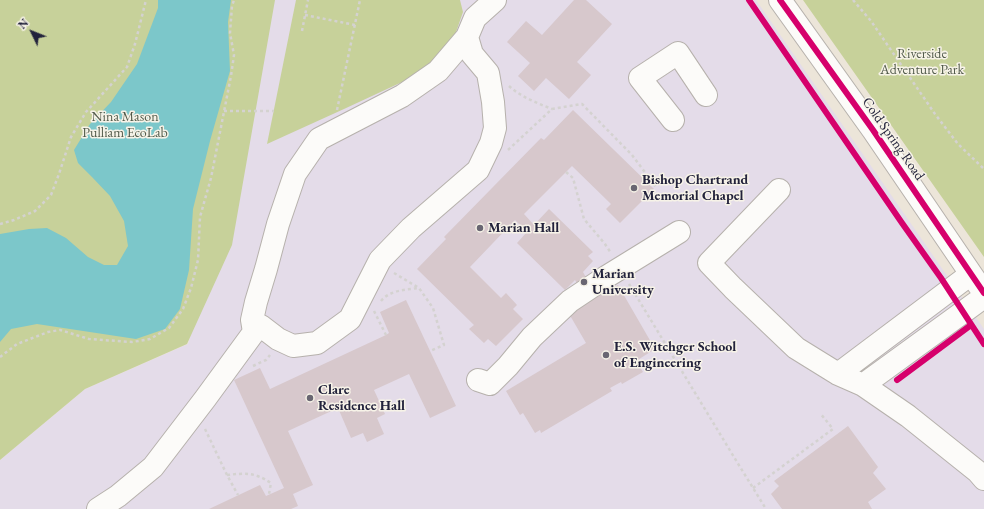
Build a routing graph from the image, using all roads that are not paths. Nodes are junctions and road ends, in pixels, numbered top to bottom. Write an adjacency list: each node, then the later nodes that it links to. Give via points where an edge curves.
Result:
1 (495, 0): 3 (street)
2 (780, 0): 8 (street, Cold Spring Road, via 878,137)
3 (471, 18): 11 (street, via 438,71 402,96 319,139 295,174 278,224 256,302 252,320); 11 (street, via 472,54 488,73 495,128 478,170 411,228 380,260 350,319 317,343 293,346 278,339 261,326)
4 (706, 95): 5 (street, via 678,54 640,78)
5 (673, 120)
6 (779, 190): 12 (street, via 709,263 796,348)
7 (679, 232): 13 (street, via 570,301 532,337 490,384)
8 (971, 274): 9 (street, Cold Spring Road); 12 (street)
9 (984, 293)
10 (984, 297): 14 (street)
11 (254, 332): 16 (street, via 153,467)
12 (838, 374): 14 (street)
13 (478, 380)
14 (863, 385): 15 (street, via 908,416)
15 (984, 479)
16 (98, 509)

